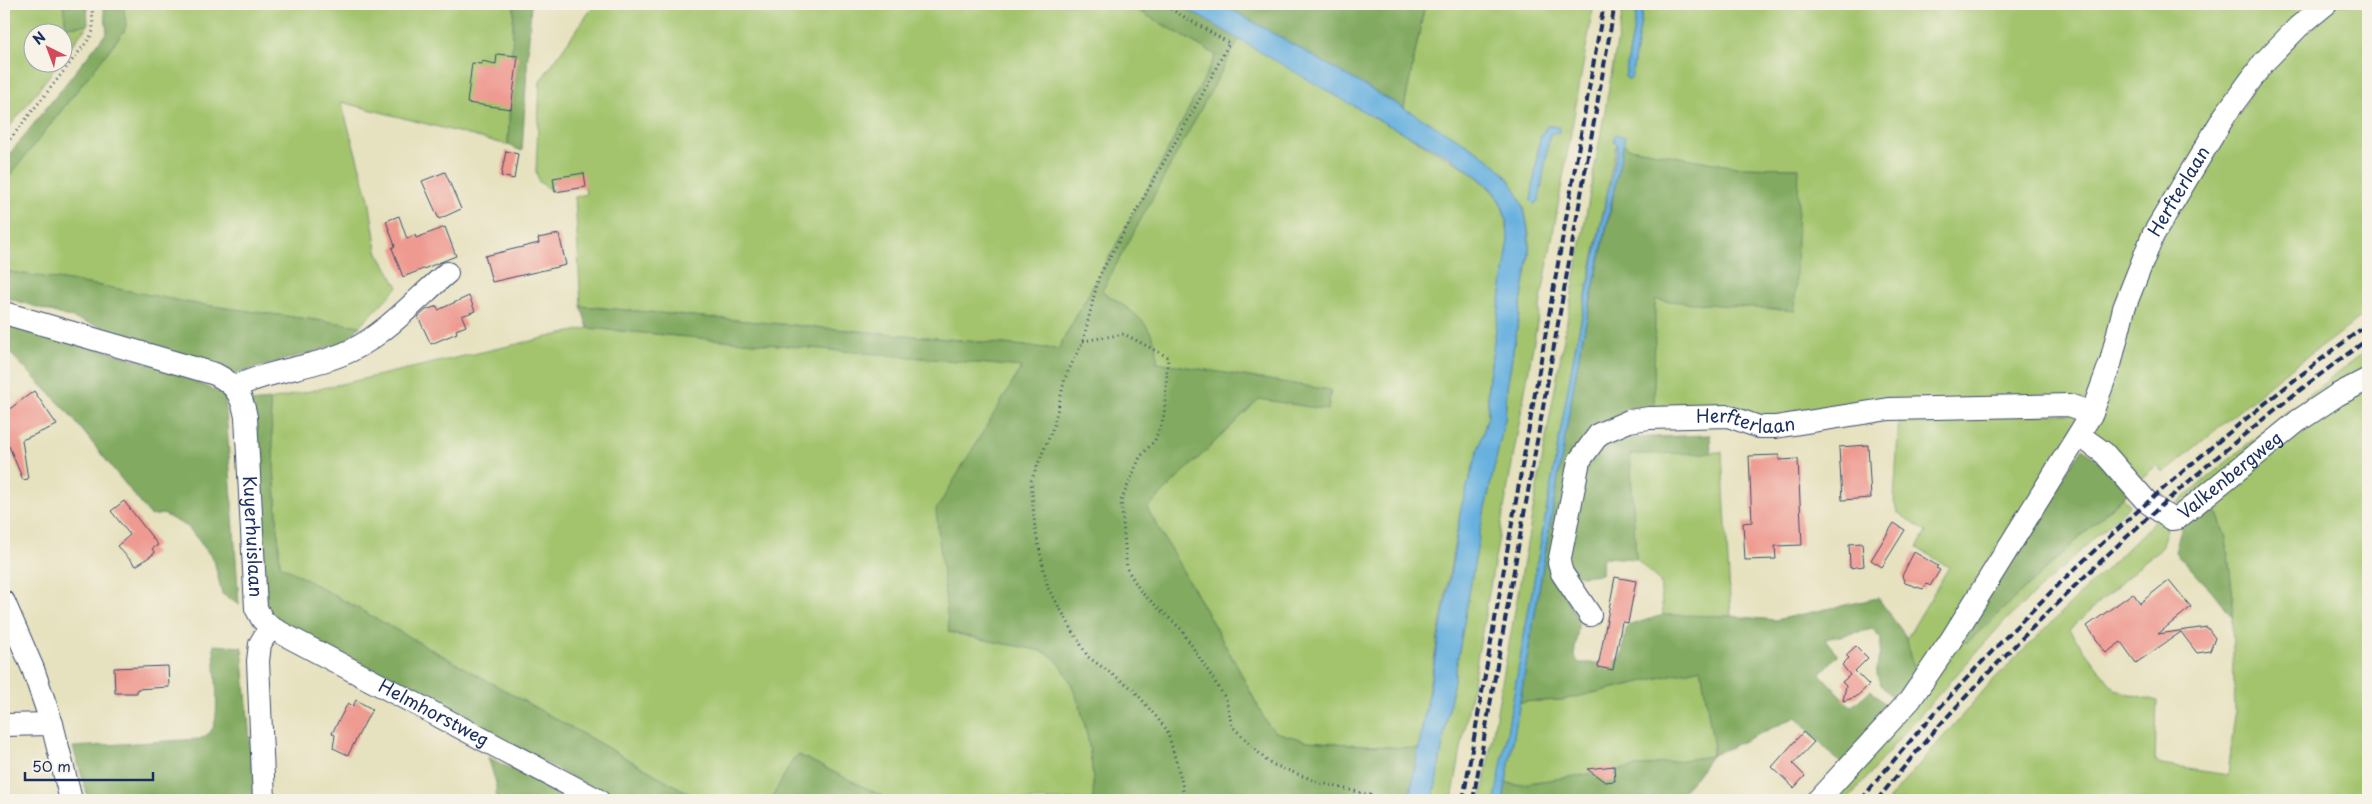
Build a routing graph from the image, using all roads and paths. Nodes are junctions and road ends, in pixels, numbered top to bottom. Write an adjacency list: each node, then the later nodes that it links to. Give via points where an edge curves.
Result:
1 (92, 4): 4 (path, via 93,31 89,39)
2 (1162, 4): 7 (path, via 1229,43 1099,276)
3 (2326, 4): 10 (street, Herfterlaan, via 2298,27 2259,70 2225,115 2153,235 2124,308)
4 (4, 147)
5 (447, 273): 9 (street, via 364,344 338,356 255,377)
6 (4, 313): 9 (street, via 215,374)
7 (1083, 341): 20 (path, via 1065,378 1054,425 1031,481 1035,529 1048,588 1088,657 1133,689 1167,730); 21 (path, via 1124,334 1168,357 1164,416 1155,440 1140,457 1121,501 1127,569 1141,592 1181,629 1226,699 1232,726 1269,762 1321,783 1370,795)
8 (2368, 379): 11 (street, Valkenbergweg, via 2298,421 2178,518 2171,519 2156,509 2104,453)
9 (235, 387): 14 (street, Kuyerhuislaan, via 244,404 246,417 256,608)
10 (2092, 413): 11 (street, Herfterlaan); 13 (street, Herfterlaan, via 2069,405 1889,409 1775,427 1759,427 1728,416 1649,418 1617,425 1599,434 1579,461 1559,563 1562,573)
11 (2079, 436): 22 (street, Herfterlaan, via 1925,680)
12 (4, 602): 15 (street)
13 (1590, 615)
14 (270, 626): 18 (street, via 260,644 258,661); 19 (street, Helmhorstweg)
15 (52, 724): 16 (street); 17 (street)
16 (4, 725)
17 (72, 800)
18 (264, 800)
19 (598, 800)
20 (1184, 800)
21 (1370, 800)
22 (1818, 800)

